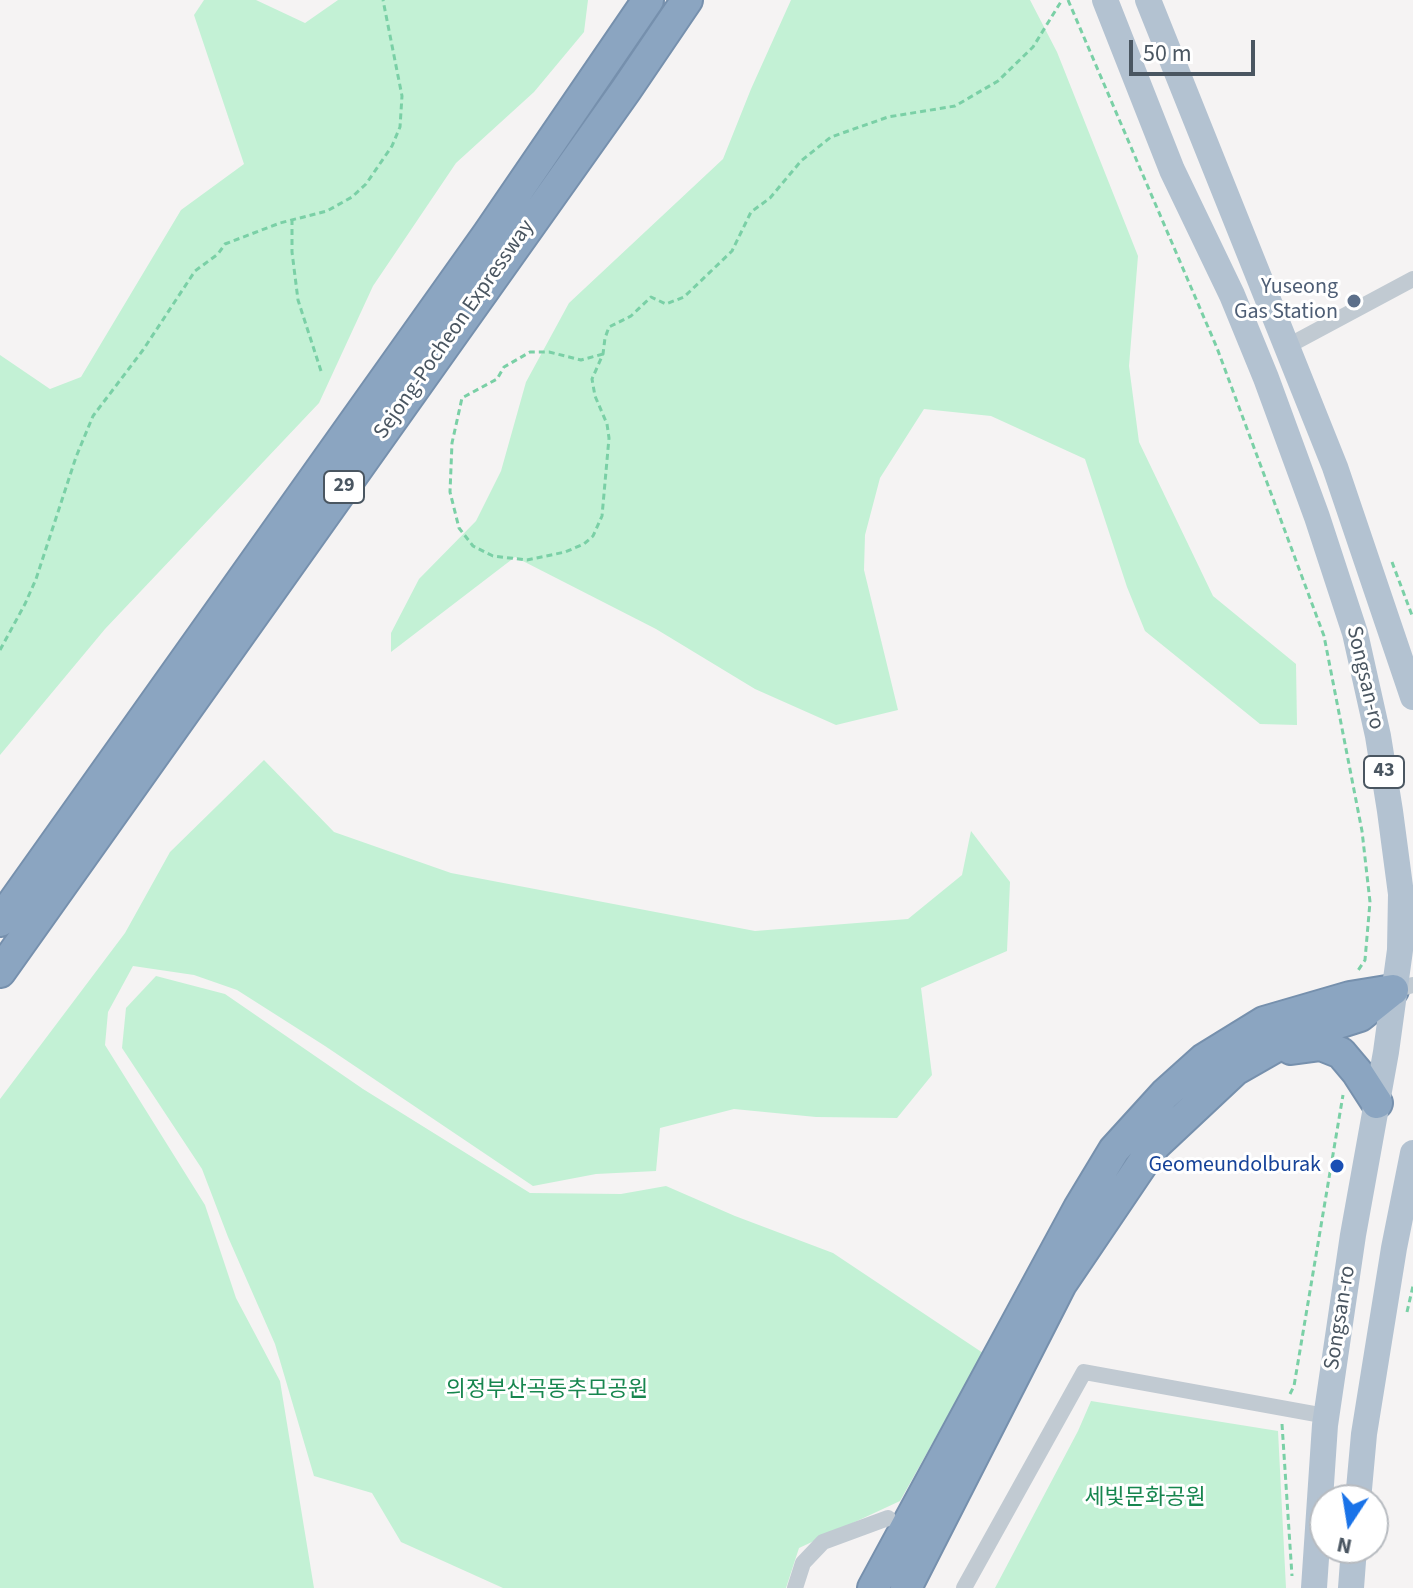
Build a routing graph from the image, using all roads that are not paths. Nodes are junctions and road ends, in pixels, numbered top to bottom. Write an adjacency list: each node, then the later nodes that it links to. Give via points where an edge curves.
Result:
1 (648, 0): 8 (highway, Sejong-Pocheon Expressway / 29)
2 (687, 0): 9 (highway, Sejong-Pocheon Expressway / 29)
3 (1105, 0): 11 (main road, Songsan-ro / 43, via 1172,170 1266,378 1355,633 1378,736 1401,894)
4 (1148, 0): 6 (main road, Songsan-ro)
5 (1413, 279): 6 (street)
6 (1286, 347): 7 (main road, Songsan-ro, via 1335,467)
7 (1413, 697)
8 (0, 921)
9 (36, 921): 10 (highway, Sejong-Pocheon Expressway / 29); 12 (highway)
10 (0, 972)
11 (1403, 987): 13 (highway, via 1360,1016 1291,1038); 14 (main road, Songsan-ro / 43); 21 (highway, via 1264,1022 1204,1059 1114,1150)
12 (0, 993)
13 (1244, 1065): 14 (highway, via 1289,1049 1321,1045 1341,1053); 22 (highway, via 1155,1145 1061,1284)
14 (1377, 1103): 16 (main road, Songsan-ro / 43)
15 (1413, 1153): 17 (main road, Songsan-ro)
16 (1326, 1416): 23 (street, via 1084,1372); 24 (main road, Songsan-ro / 43)
17 (1359, 1484)
18 (888, 1518): 20 (street, via 823,1542 803,1563)
19 (1353, 1564): 25 (main road)
20 (795, 1588)
21 (873, 1588)
22 (906, 1588)
23 (964, 1588)
24 (1314, 1588)
25 (1351, 1588)

